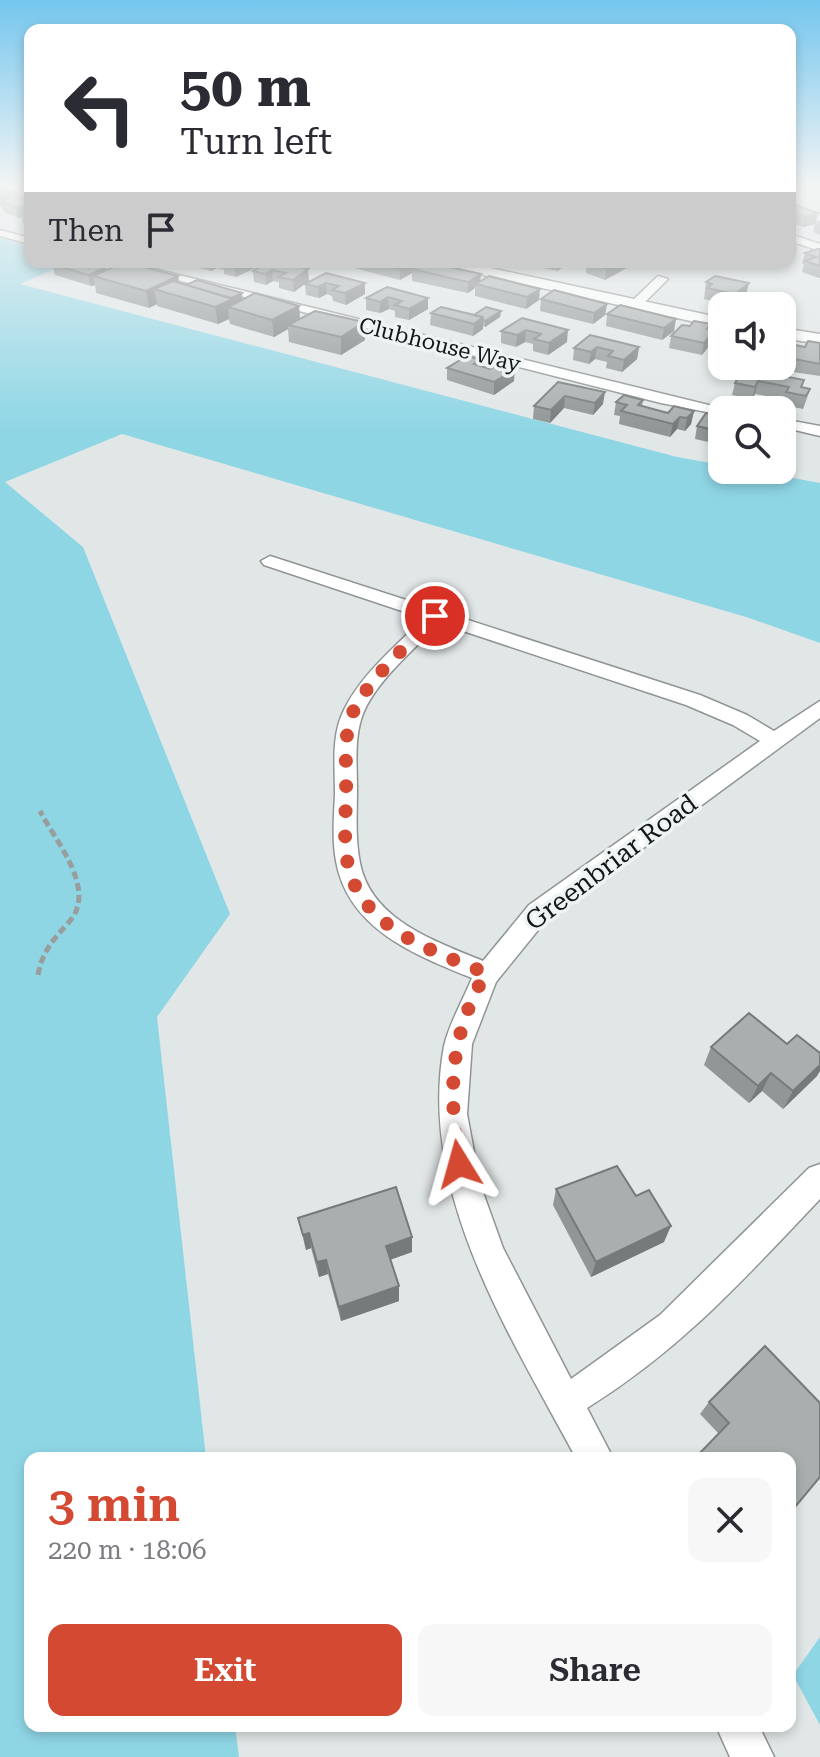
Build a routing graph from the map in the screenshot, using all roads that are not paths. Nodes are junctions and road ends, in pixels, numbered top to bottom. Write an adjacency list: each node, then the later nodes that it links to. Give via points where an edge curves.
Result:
1 (136, 268): 8 (street, Clubhouse Way)
2 (470, 268): 4 (street)
3 (662, 279): 4 (street)
4 (635, 305): 5 (street)
5 (708, 320)
6 (796, 335): 7 (street)
7 (820, 339)
8 (708, 408)
9 (796, 426): 10 (street)
10 (820, 431)
11 (270, 561): 12 (street)
12 (435, 616): 14 (street, via 693,700); 15 (street, via 353,712 347,735 347,859 357,889 392,928)
13 (820, 708): 14 (street, Greenbriar Road)
14 (775, 741): 15 (street, Greenbriar Road, via 559,894 518,930)
15 (486, 973): 17 (street, Greenbriar Road, via 469,1001 452,1077 459,1164 493,1262)
16 (820, 1178): 17 (street, via 670,1328)
17 (565, 1402): 18 (street, Greenbriar Road)
18 (592, 1452)
19 (739, 1732): 20 (street)
20 (753, 1757)

